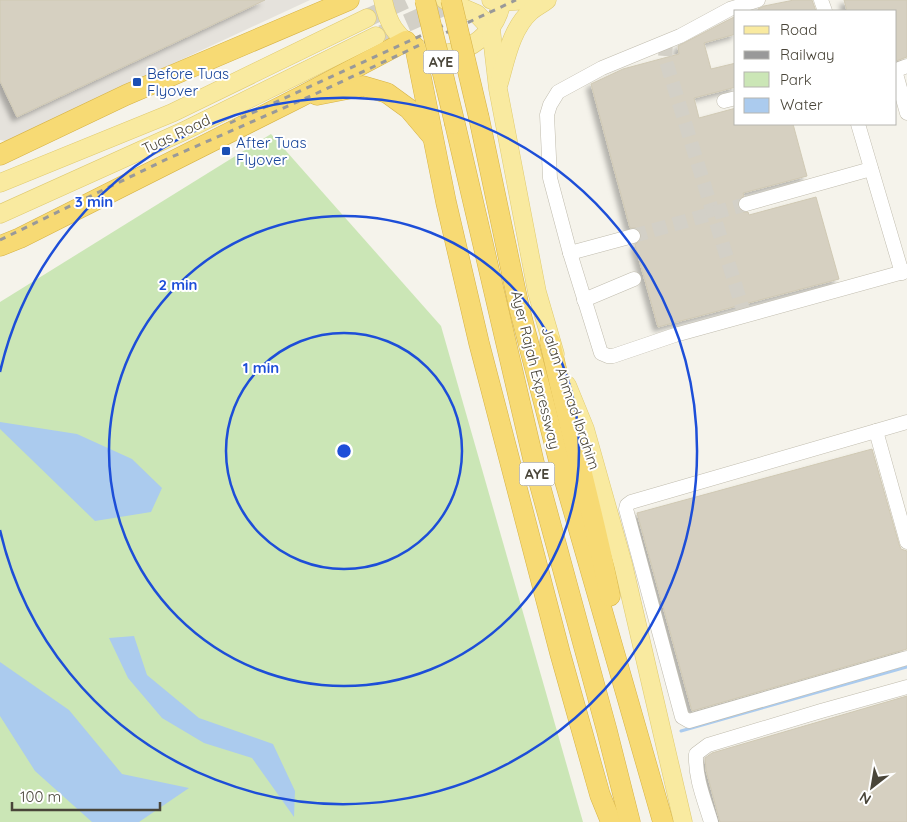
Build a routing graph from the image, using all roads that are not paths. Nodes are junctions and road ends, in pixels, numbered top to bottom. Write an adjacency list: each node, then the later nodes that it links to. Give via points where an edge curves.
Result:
1 (324, 0): 12 (highway)
2 (350, 0): 12 (highway)
3 (383, 0): 15 (main road, via 394,30)
4 (426, 0): 41 (highway, Ayer Rajah Expressway / AYE, bridge, via 535,467)
5 (445, 0): 13 (main road, via 478,14)
6 (451, 0): 39 (highway, Ayer Rajah Expressway / AYE, bridge, via 519,308)
7 (530, 0): 10 (main road)
8 (547, 0): 17 (main road, via 531,11 518,28)
9 (758, 0): 29 (lane, via 730,9 680,36 602,68 558,92 547,115 550,178)
10 (498, 1): 13 (main road, via 498,16)
11 (368, 18): 24 (main road, Tuas Road, via 172,113)
12 (308, 19): 22 (highway, via 126,95)
13 (491, 29): 15 (main road, via 481,40 456,52 428,52); 17 (main road, Jalan Ahmad Ibrahim)
14 (376, 36): 26 (main road, Tuas Road, via 184,131)
15 (411, 44): 18 (highway); 21 (highway)
16 (900, 81): 19 (lane)
17 (498, 89): 33 (main road, Jalan Ahmad Ibrahim, via 537,292)
18 (300, 97): 21 (highway, via 363,86 387,93 409,109); 28 (highway)
19 (907, 113)
20 (858, 125): 23 (lane)
21 (432, 136): 40 (highway, via 479,343 560,653 600,795)
22 (0, 155)
23 (871, 169): 25 (lane); 30 (lane)
24 (0, 183)
25 (746, 204)
26 (0, 214)
27 (632, 236): 29 (lane)
28 (0, 246)
29 (570, 253): 32 (lane)
30 (904, 272): 32 (lane, via 608,356 601,353)
31 (634, 279): 32 (lane)
32 (584, 300)
33 (550, 342): 39 (highway, via 599,541); 43 (main road, Jalan Ahmad Ibrahim, via 585,429 623,564)
34 (907, 422): 35 (lane)
35 (876, 431): 36 (lane); 37 (lane, via 631,502 626,509 682,717 686,720)
36 (907, 540)
37 (907, 658)
38 (907, 688): 44 (lane, via 821,711 700,750 696,754 696,766)
39 (635, 724): 42 (highway, Ayer Rajah Expressway / AYE)
40 (611, 822)
41 (630, 822)
42 (663, 822)
43 (683, 822)
44 (711, 822)

